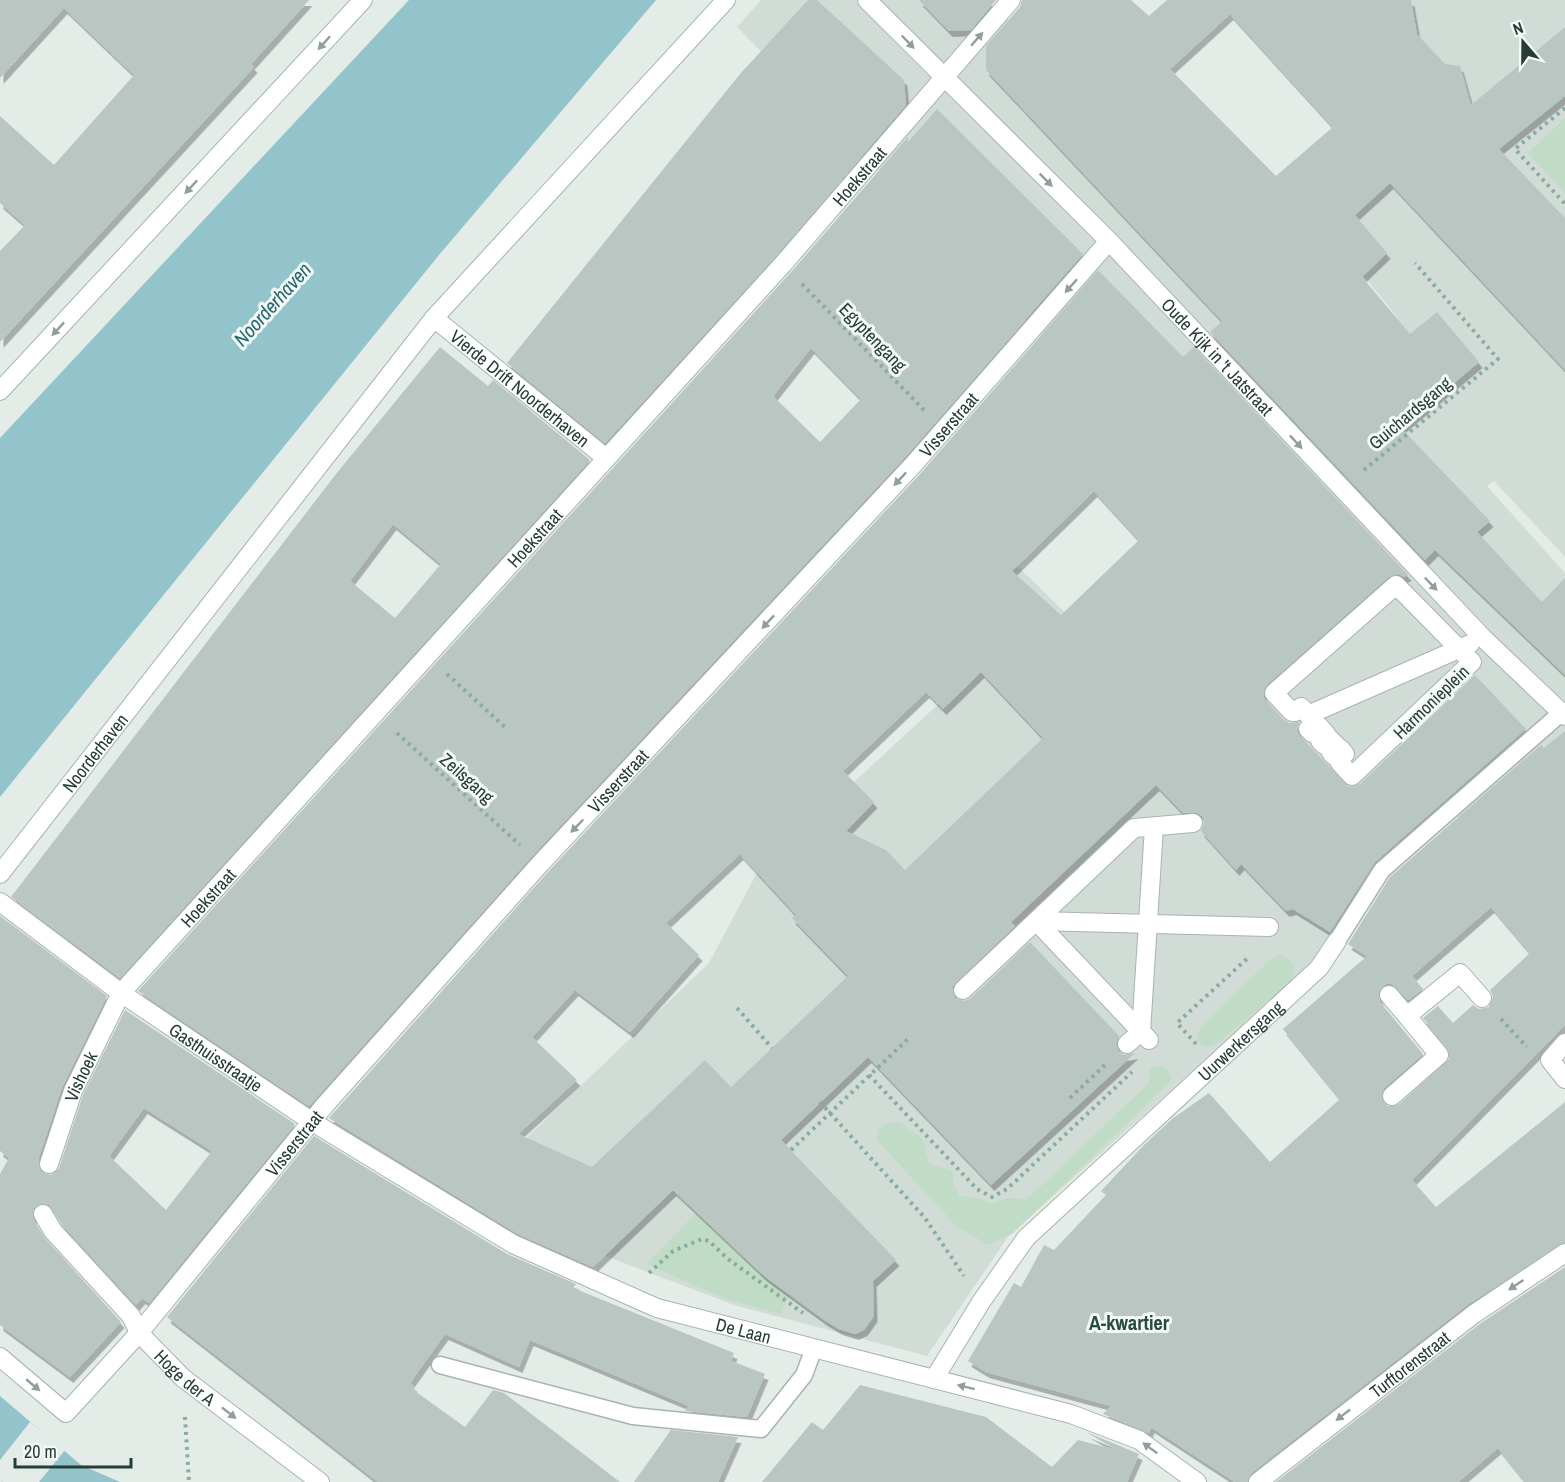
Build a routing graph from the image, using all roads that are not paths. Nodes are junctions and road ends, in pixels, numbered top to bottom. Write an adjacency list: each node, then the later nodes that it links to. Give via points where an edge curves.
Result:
1 (363, 0): 8 (street, one-way to 8)
2 (726, 0): 7 (street, Noorderhaven)
3 (867, 0): 5 (street, Oude Kijk in 't Jatstraat, one-way to 5)
4 (1011, 0): 5 (street, Hoekstraat, one-way to 4)
5 (943, 78): 6 (street, Oude Kijk in 't Jatstraat, one-way to 6); 9 (street, Hoekstraat, via 783,264)
6 (1109, 242): 10 (street, Oude Kijk in 't Jatstraat, one-way to 10); 32 (street, Visserstraat, one-way to 32, via 944,430 540,864)
7 (434, 318): 9 (street, Vierde Drift Noorderhaven); 16 (street, Noorderhaven)
8 (0, 392)
9 (606, 458): 23 (street, Hoekstraat)
10 (1483, 638): 11 (street); 12 (street, Oude Kijk in 't Jatstraat)
11 (1460, 648): 13 (street); 13 (street, Harmonieplein, via 1396,585 1274,693 1292,712 1301,707); 13 (street, Harmonieplein, via 1472,662 1352,776 1340,763 1345,754 1341,749 1334,756 1331,753 1338,747 1330,739 1324,745 1320,741 1326,735 1319,726 1312,733 1308,729 1315,722)
12 (1563, 714): 21 (lane, Uurwerkersgang, via 1382,870)
13 (1308, 715)
14 (1193, 823): 15 (street)
15 (1154, 827): 18 (street, via 1134,828); 19 (street)
16 (0, 874)
17 (0, 902): 23 (street, Gasthuisstraatje)
18 (1036, 921): 19 (street); 22 (street); 27 (street)
19 (1147, 924): 20 (street); 27 (street)
20 (1269, 927)
21 (1337, 941): 40 (street, Uurwerkersgang, via 1319,968 1026,1238)
22 (963, 990)
23 (121, 993): 32 (street, Gasthuisstraatje); 33 (street, Vishoek, via 73,1091)
24 (1389, 995): 26 (street)
25 (1482, 998): 26 (street, via 1460,973)
26 (1407, 1016): 31 (street, via 1439,1055)
27 (1145, 1036): 29 (street)
28 (1565, 1043): 30 (street, via 1550,1060)
29 (1127, 1044)
30 (1565, 1079)
31 (1392, 1096)
32 (311, 1121): 36 (street, Visserstraat); 37 (street, De Laan, via 513,1244 657,1308)
33 (49, 1164)
34 (43, 1214): 36 (street, via 52,1231 131,1316)
35 (1565, 1253): 43 (street, Turftorenstraat, one-way to 43, via 1474,1314)
36 (138, 1333): 38 (street, Hoge der A, one-way to 36, via 66,1413); 41 (street, Hoge der A, one-way to 41, via 183,1378)
37 (814, 1348): 39 (lane, via 804,1375 761,1429 633,1416); 40 (street, De Laan)
38 (0, 1357)
39 (440, 1365)
40 (934, 1379): 42 (street, De Laan, one-way to 40, via 1139,1440 1071,1414)
41 (320, 1482)
42 (1197, 1482)
43 (1258, 1482)

